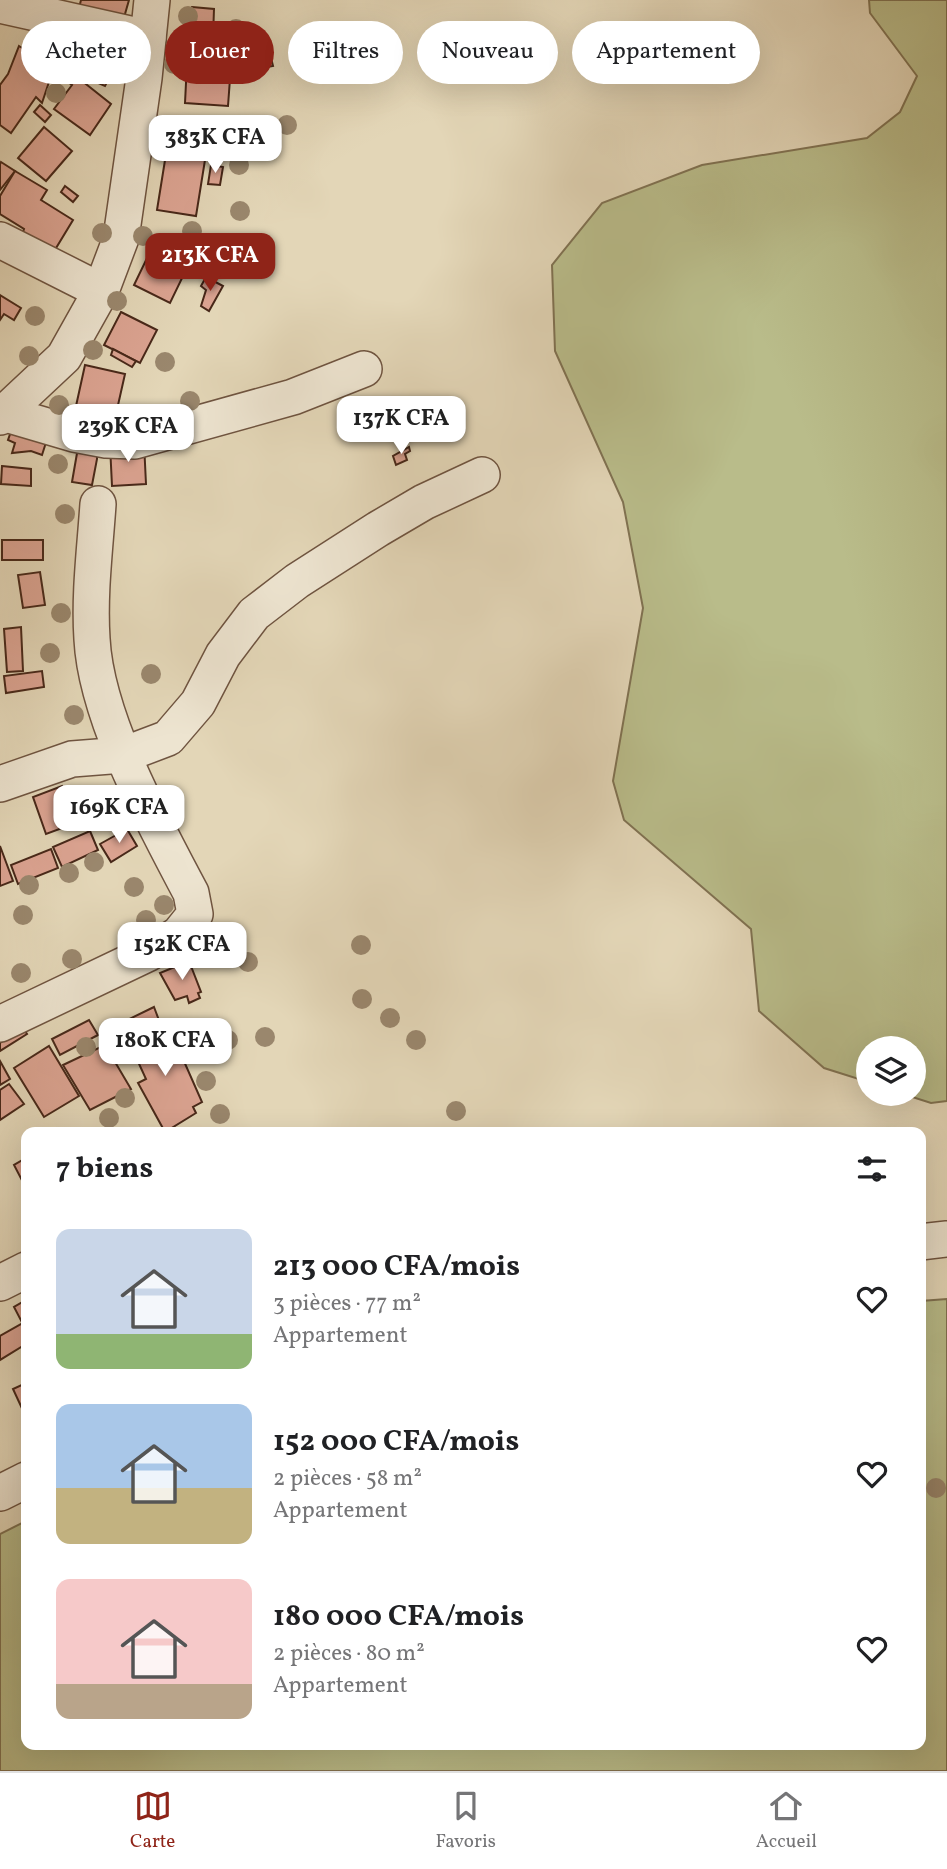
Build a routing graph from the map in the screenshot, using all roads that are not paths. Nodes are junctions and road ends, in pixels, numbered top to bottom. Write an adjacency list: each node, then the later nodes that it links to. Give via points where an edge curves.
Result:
1 (152, 0): 4 (street)
2 (0, 5): 3 (street)
3 (72, 21)
4 (150, 21)
5 (142, 84): 7 (street, via 121,238)
6 (0, 240): 7 (street)
7 (102, 291): 9 (street, via 64,357)
8 (365, 369): 9 (street, via 293,397 135,441 74,434)
9 (3, 416)
10 (482, 475): 12 (street, via 412,509 297,581 254,614 223,655 198,703 169,738)
11 (98, 505): 12 (street, via 92,641 102,695)
12 (124, 755): 13 (street, via 72,759); 14 (street, via 191,893 195,915 179,934 149,953)
13 (0, 784)
14 (0, 1024)
15 (947, 1239): 16 (street)
16 (926, 1241)
17 (21, 1272): 18 (street)
18 (0, 1283)
19 (21, 1482): 20 (street)
20 (0, 1493)

